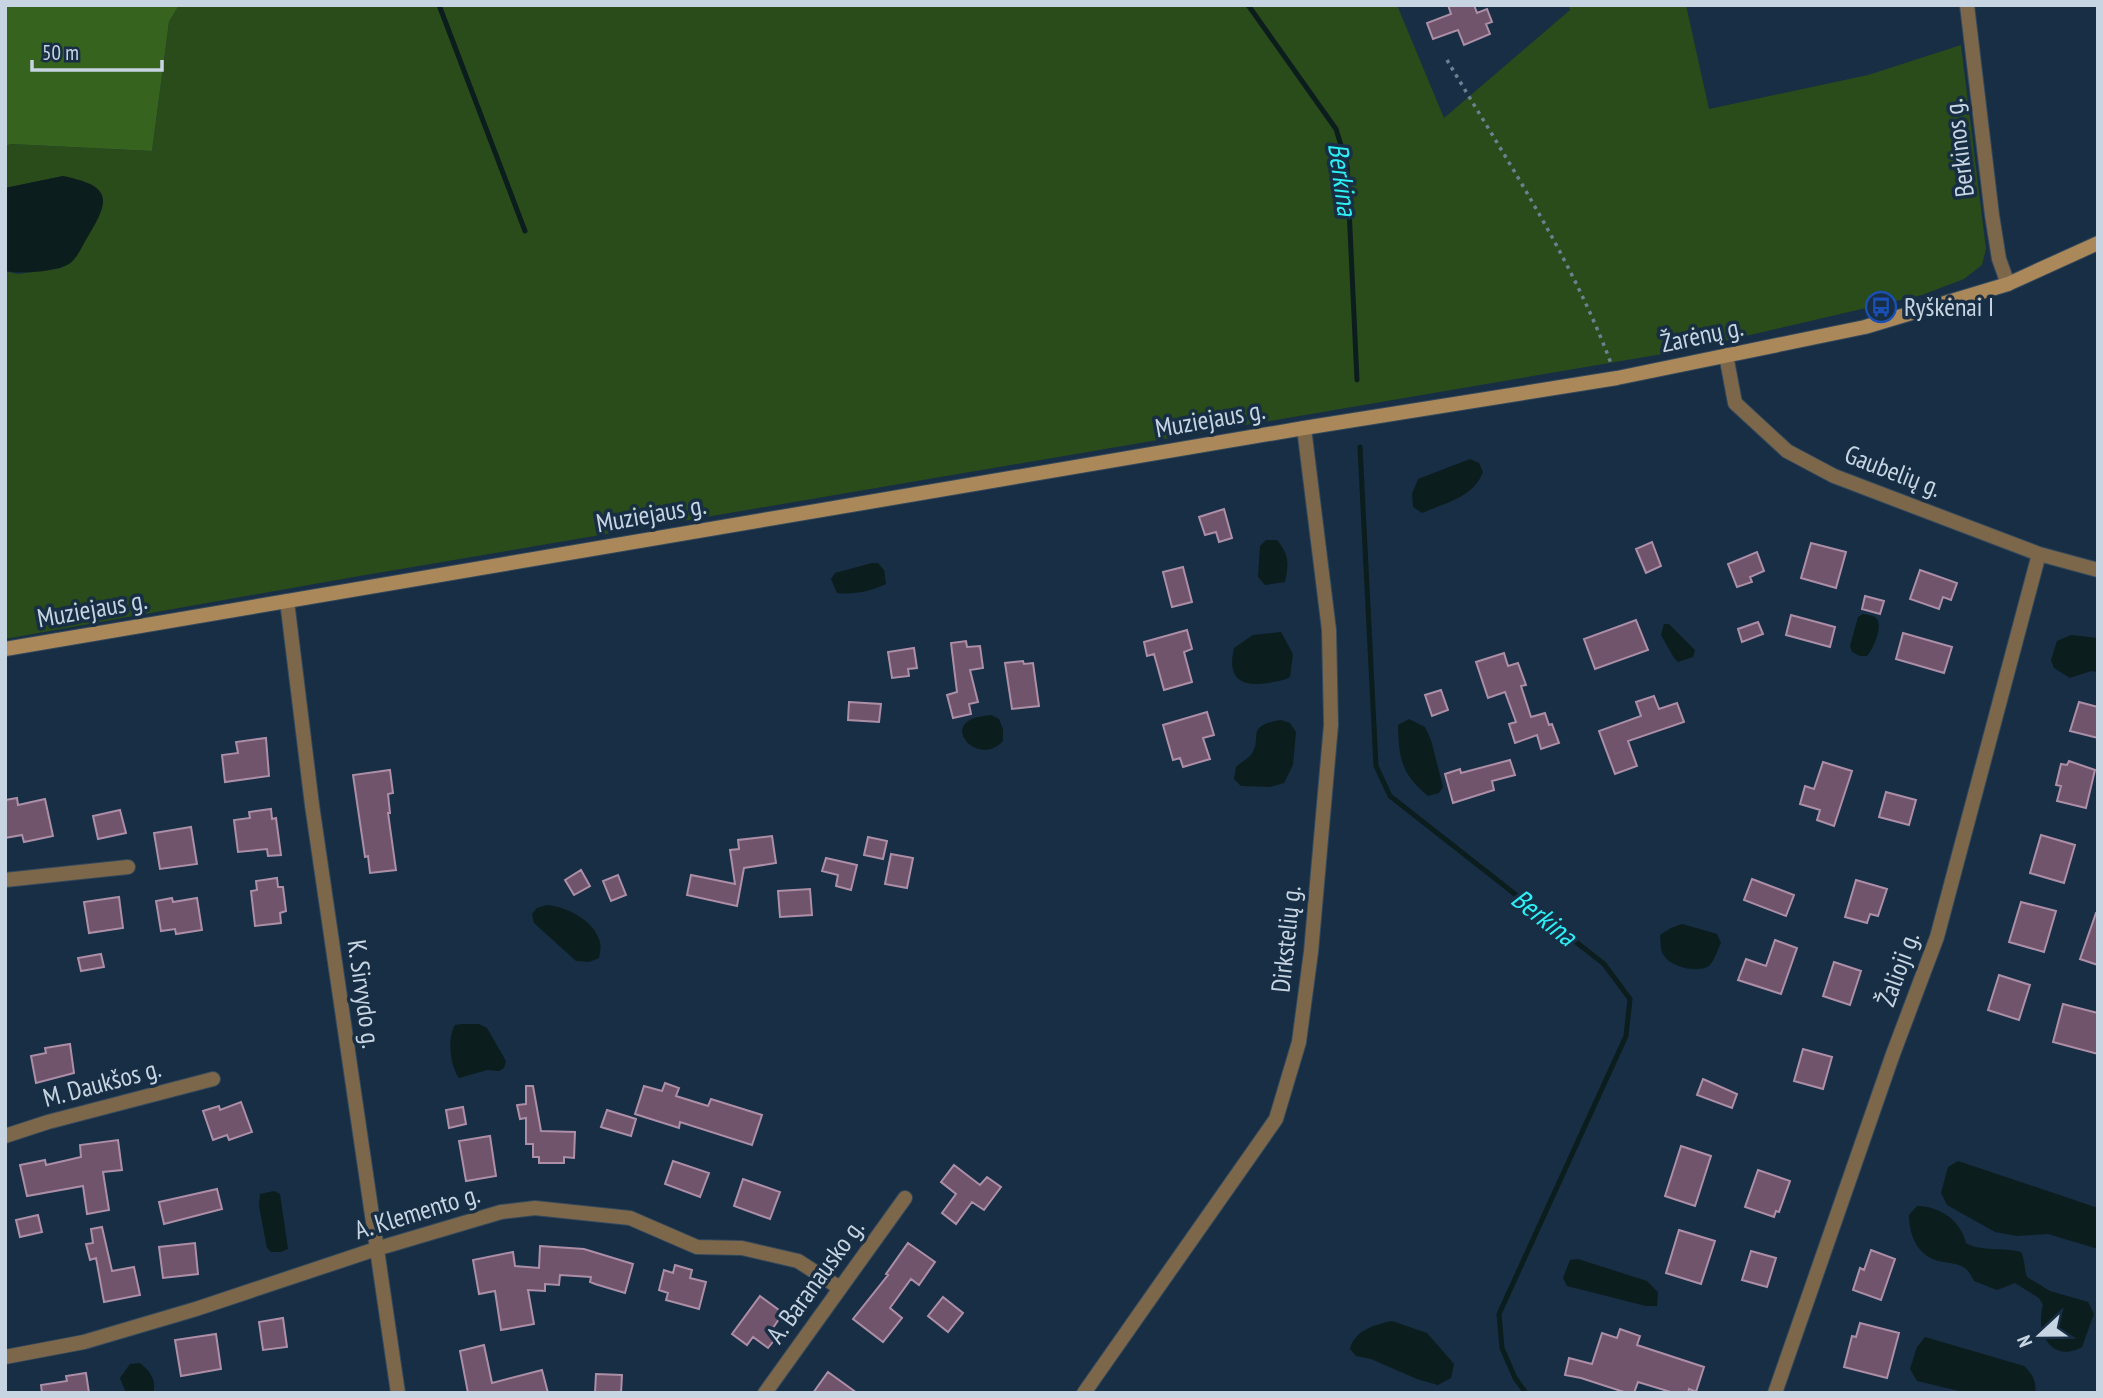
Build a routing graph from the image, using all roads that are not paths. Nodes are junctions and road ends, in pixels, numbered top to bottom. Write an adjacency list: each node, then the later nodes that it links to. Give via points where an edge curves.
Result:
1 (1967, 5): 3 (street, Berkinos g., via 1992,215)
2 (2098, 243): 3 (main road, Žarėnų g.)
3 (2008, 284): 4 (main road, Žarėnų g., via 1865,327)
4 (1726, 355): 5 (main road, Žarėnų g., via 1617,378); 6 (street, Gaubelių g., via 1735,402 1787,451 1834,476)
5 (1304, 428): 8 (main road, Muziejaus g.); 20 (street, Dirkstelių g., via 1329,630 1331,725 1299,1042 1276,1119)
6 (2039, 554): 7 (street, Gaubelių g.); 21 (street, Žalioji g., via 1937,937)
7 (2098, 570)
8 (287, 601): 9 (main road, Muziejaus g.); 15 (street, K. Sirvydo g.)
9 (5, 649)
10 (128, 867): 11 (street)
11 (5, 880)
12 (213, 1079): 13 (street, M. Daukšos g.)
13 (5, 1136)
14 (905, 1198): 16 (street, A. Baranausko g.)
15 (376, 1249): 16 (street, A. Klemento g., via 501,1212 535,1208 630,1218 697,1247 741,1248 798,1261); 17 (street, A. Klemento g., via 97,1339); 18 (street, K. Sirvydo g.)
16 (840, 1288): 19 (street, A. Baranausko g.)
17 (5, 1357)
18 (398, 1393)
19 (765, 1393)
20 (1083, 1393)
21 (1775, 1393)

